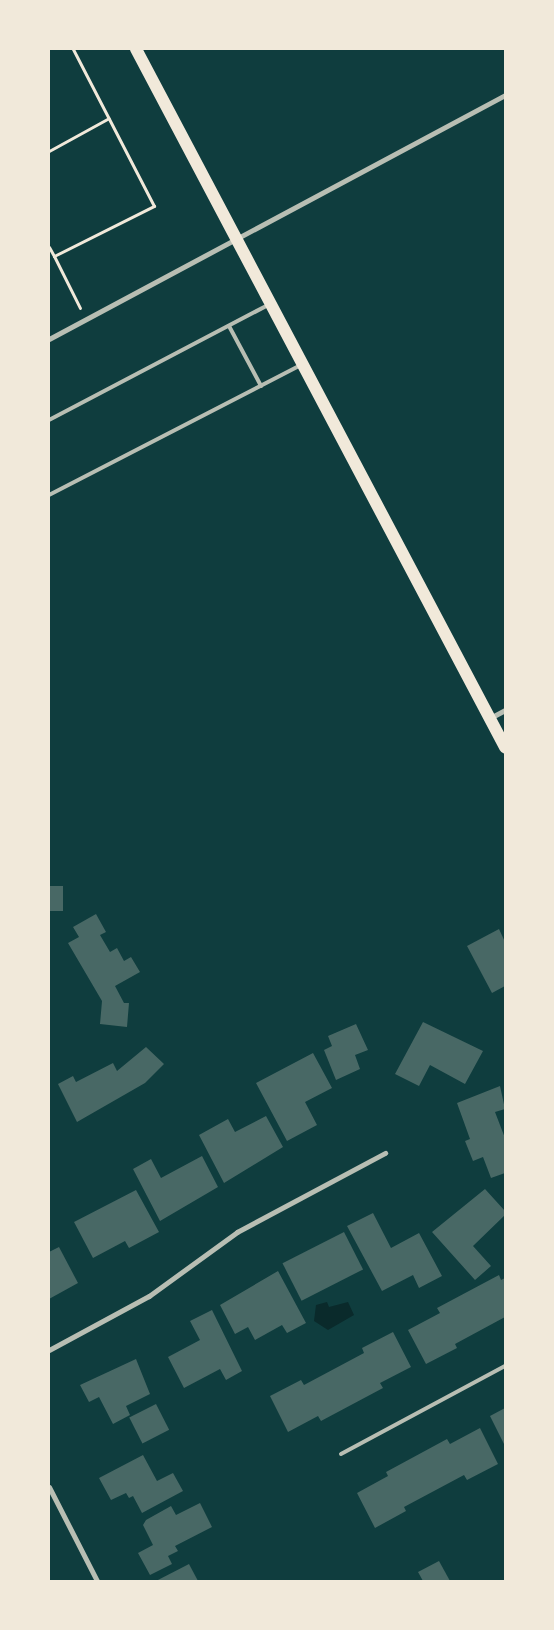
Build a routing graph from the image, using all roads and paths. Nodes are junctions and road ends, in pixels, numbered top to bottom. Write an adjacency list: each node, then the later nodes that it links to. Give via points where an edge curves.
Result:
1 (73, 49): 4 (path)
2 (136, 49): 6 (main road)
3 (505, 95): 6 (street)
4 (108, 118): 5 (path); 8 (path, via 154,206)
5 (49, 151)
6 (238, 239): 9 (main road); 10 (street)
7 (49, 247): 8 (path)
8 (54, 256): 10 (path)
9 (272, 303): 11 (lane); 13 (main road)
10 (86, 320): 12 (street)
11 (229, 326): 14 (lane); 15 (lane)
12 (49, 339)
13 (303, 364): 14 (lane); 18 (main road)
14 (261, 386): 16 (lane)
15 (49, 420)
16 (49, 495)
17 (505, 710): 18 (street)
18 (490, 718): 19 (main road)
19 (505, 747)
20 (385, 1153): 21 (street, via 237,1232 149,1296)
21 (49, 1350)
22 (505, 1366): 23 (lane)
23 (342, 1454)
24 (49, 1487): 25 (street)
25 (97, 1581)

